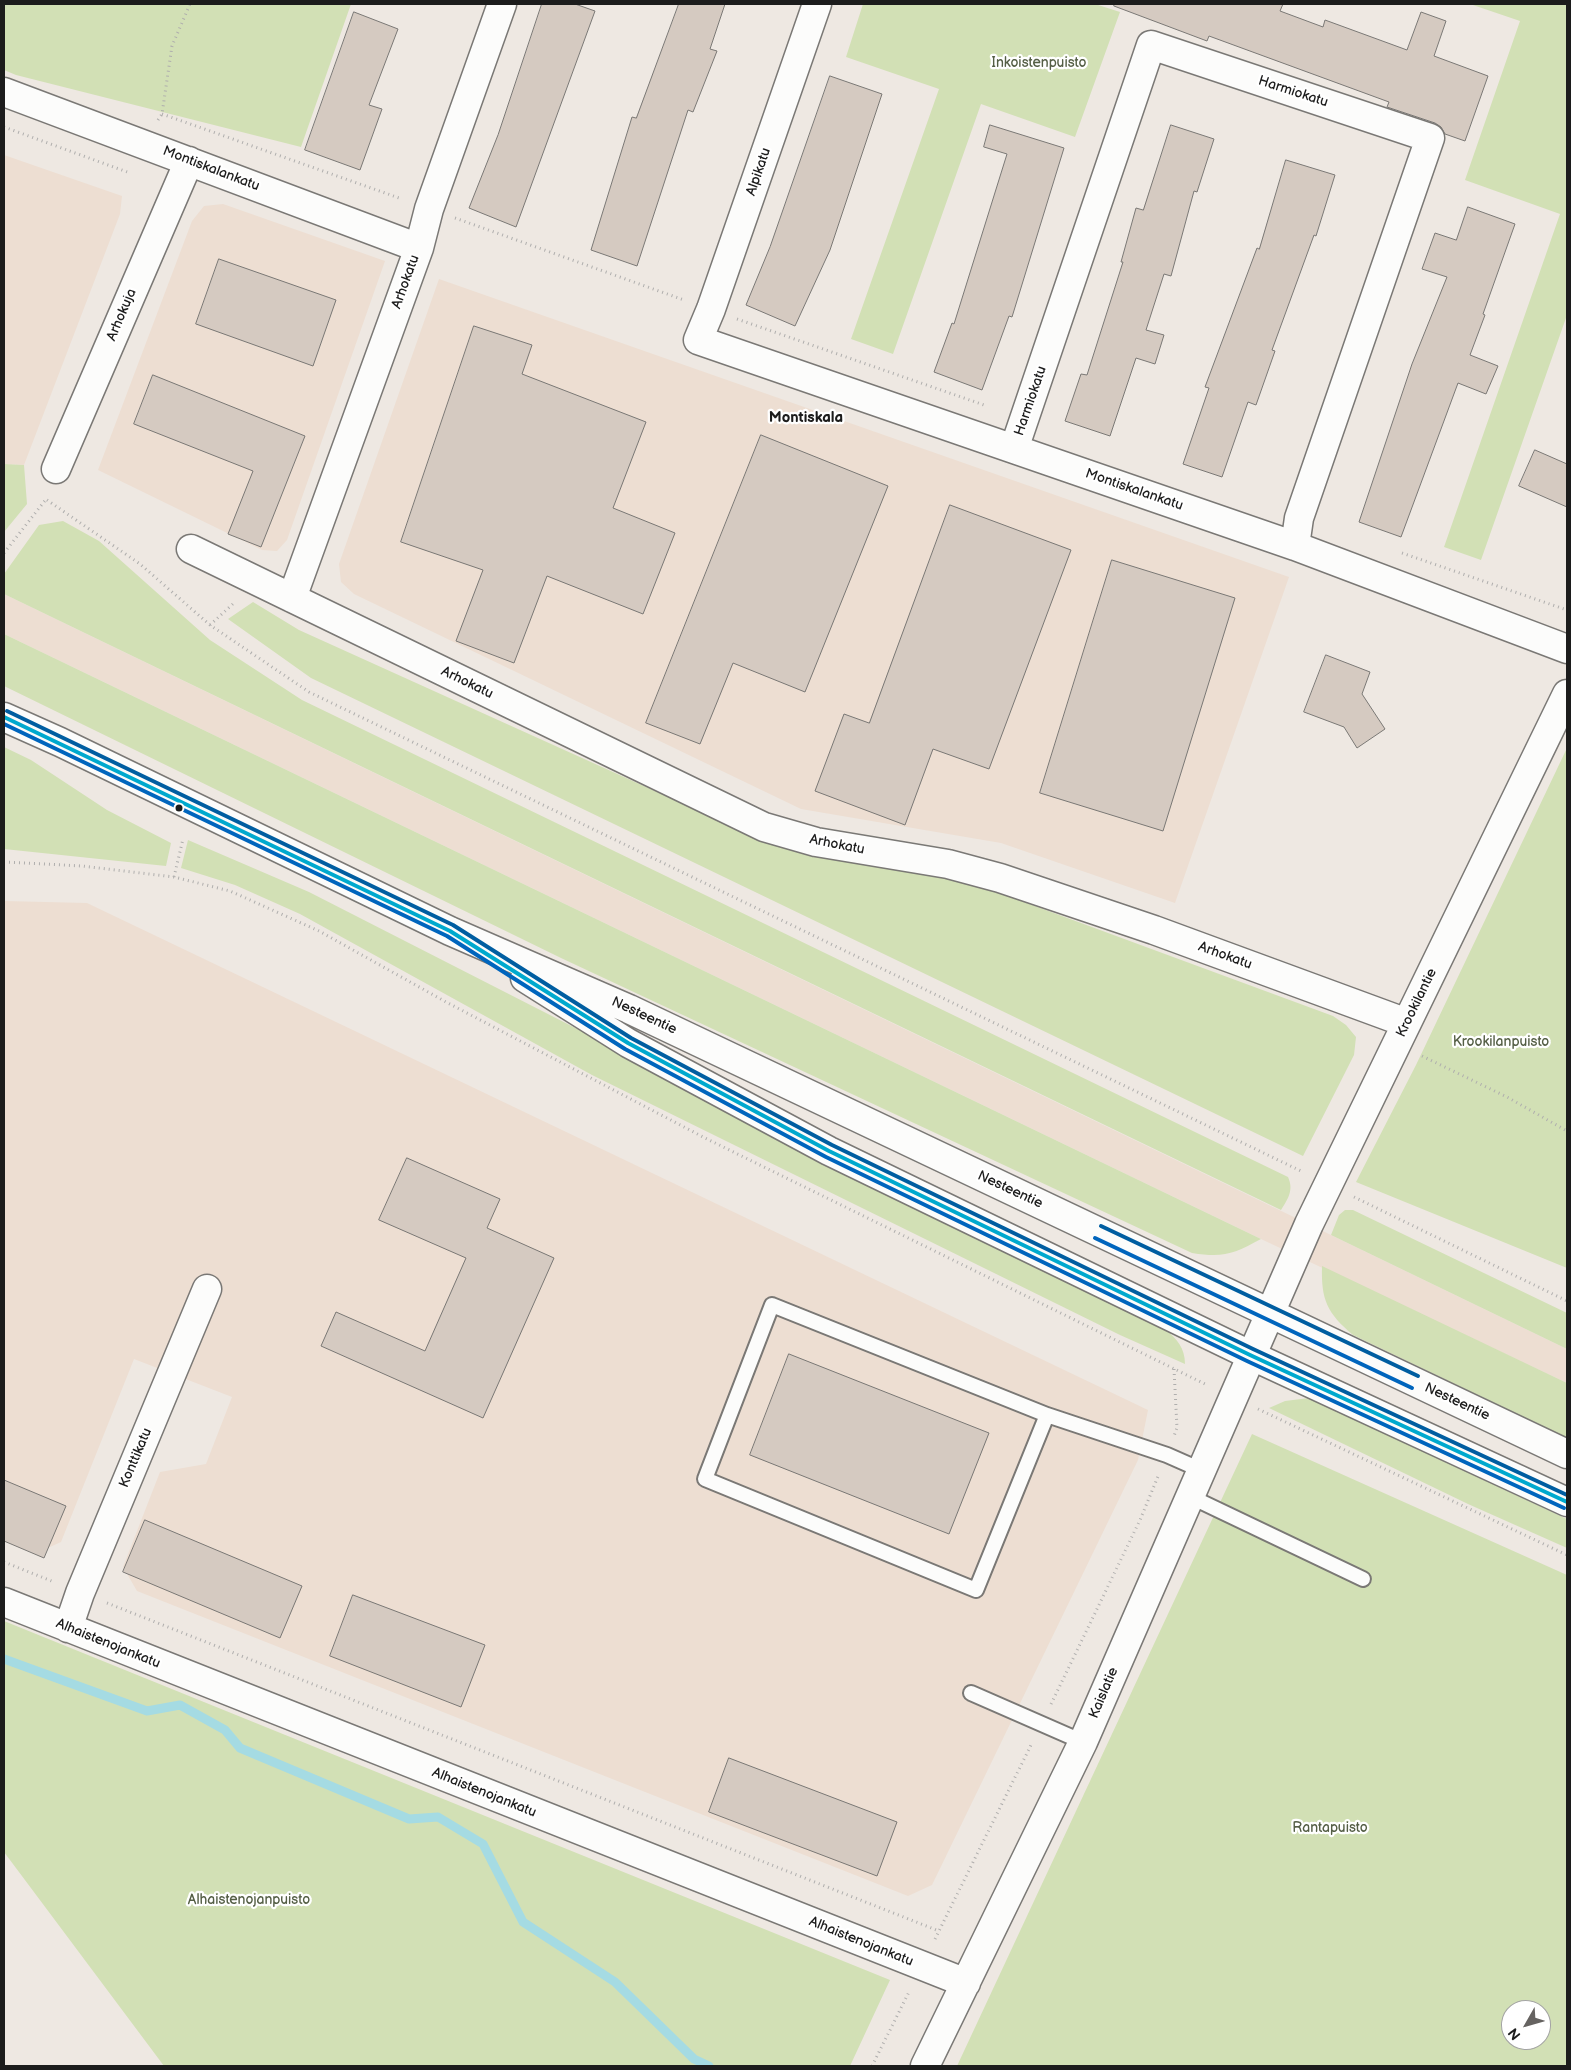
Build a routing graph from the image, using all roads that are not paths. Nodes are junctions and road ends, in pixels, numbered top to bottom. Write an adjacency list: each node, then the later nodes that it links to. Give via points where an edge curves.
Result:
1 (502, 4): 5 (street, via 429,209)
2 (817, 4): 6 (street, Alpikatu)
3 (4, 92): 4 (street, Montiskalankatu)
4 (189, 161): 5 (street, Montiskalankatu); 8 (street, Arhokuja)
5 (419, 248): 11 (street, Arhokatu)
6 (698, 340): 7 (street, Montiskalankatu)
7 (1014, 449): 9 (street, Montiskalankatu); 9 (street, Harmiokatu, via 1151,45 1430,138 1299,518)
8 (56, 469)
9 (1294, 546): 12 (street, Montiskalankatu)
10 (191, 548): 11 (street, Arhokatu)
11 (292, 598): 16 (street, Arhokatu, via 764,827 816,842 948,864 1000,878 1154,930)
12 (1567, 649)
13 (1567, 694): 16 (street, Krookilantie)
14 (4, 717): 15 (street, Nesteentie)
15 (450, 931): 18 (street, Nesteentie, via 638,1013); 19 (street, Nesteentie, via 628,1043 829,1151)
16 (1402, 1033): 18 (street, Krookilantie)
17 (207, 1289): 27 (street, Konttikatu)
18 (1269, 1313): 19 (street, Kaislatie); 21 (street, Nesteentie)
19 (1250, 1355): 22 (street, Kaislatie); 24 (street, Nesteentie)
20 (1047, 1415): 20 (lane, via 772,1305 705,1478 976,1590); 22 (lane, via 1167,1455)
21 (1567, 1454)
22 (1201, 1470): 23 (street, Kaislatie)
23 (1190, 1496): 25 (lane); 29 (street, Kaislatie)
24 (1567, 1502)
25 (1363, 1578)
26 (4, 1602): 27 (street, Alhaistenojankatu)
27 (68, 1628): 30 (street, Alhaistenojankatu)
28 (971, 1693): 29 (lane)
29 (1083, 1742): 30 (street, Kaislatie)
30 (966, 1983): 31 (street, Kaislatie)
31 (925, 2066)

